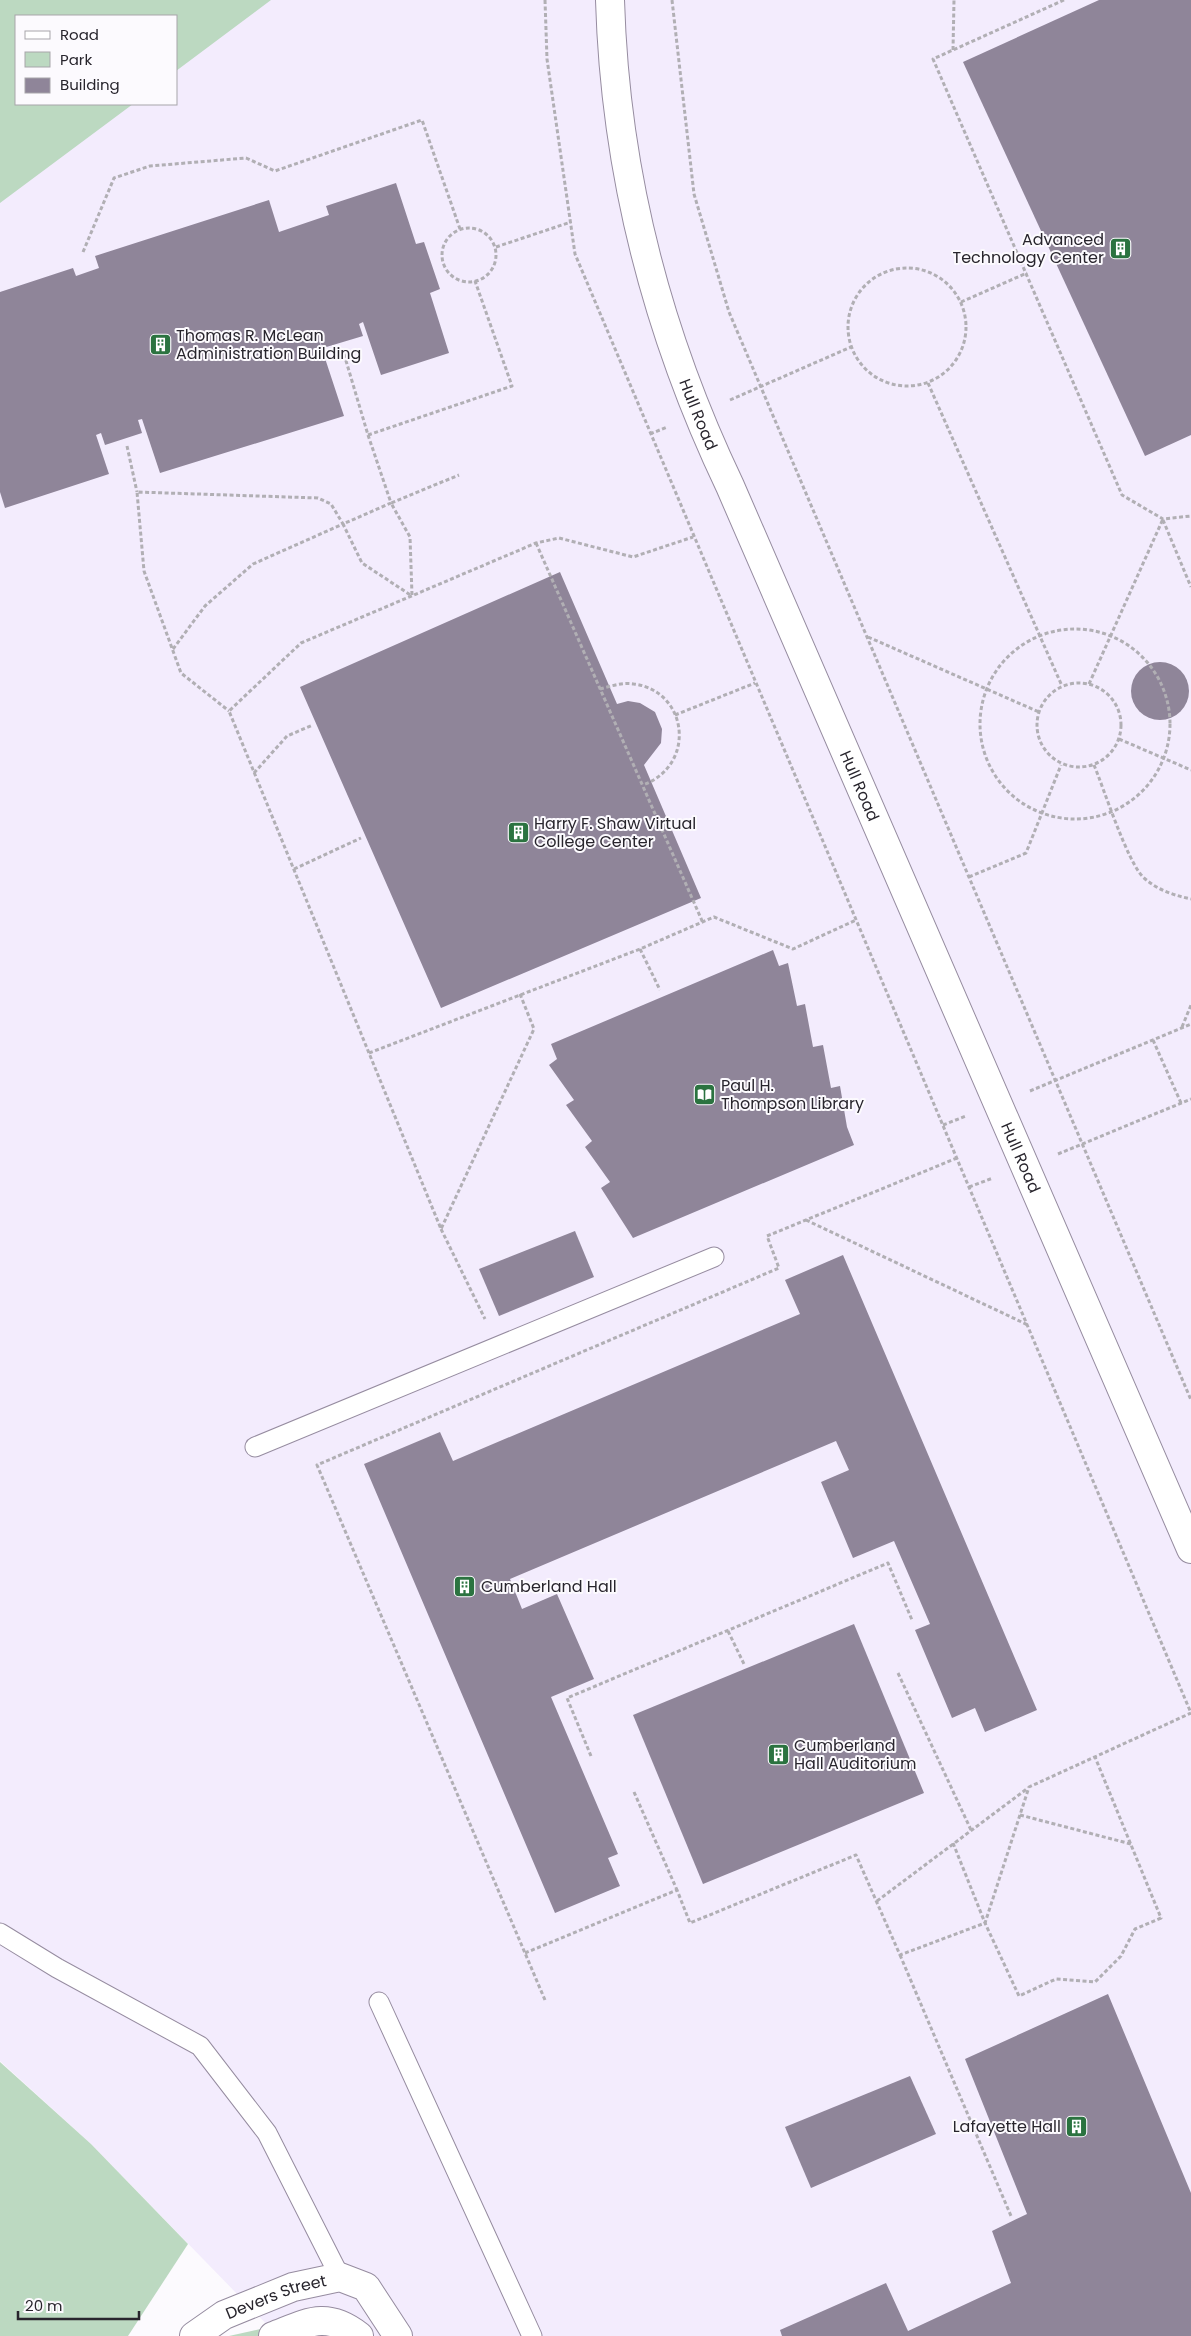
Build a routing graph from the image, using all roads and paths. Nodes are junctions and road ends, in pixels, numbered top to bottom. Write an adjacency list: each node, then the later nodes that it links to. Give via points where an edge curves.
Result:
1 (545, 0): 7 (path, via 547,59)
2 (610, 0): 18 (street, Hull Road, via 622,144 637,225 666,332)
3 (672, 0): 17 (path, via 694,194 729,312)
4 (954, 0): 6 (path)
5 (1064, 0): 6 (path)
6 (953, 50): 11 (path, via 933,59)
7 (571, 222): 9 (path); 19 (path, via 575,254)
8 (460, 229): 9 (path, via 477,228 492,239); 10 (path, via 422,120 275,172 246,158 150,166 114,178); 12 (path, via 446,240 442,258 450,274 458,279)
9 (496, 247): 12 (path, via 495,264 484,278)
10 (83, 252)
11 (1027, 273): 13 (path); 26 (path, via 1122,495)
12 (475, 281): 20 (path, via 512,386)
13 (961, 302): 14 (path, via 950,285 933,274 914,268 894,269 875,277 860,290 851,308 847,328); 16 (path, via 967,322 958,360 944,374)
14 (851, 346): 16 (path, via 860,363 873,376 890,385 909,387); 17 (path)
15 (344, 354): 20 (path)
16 (928, 383): 32 (path)
17 (761, 387): 18 (path); 34 (path)
18 (698, 414): 19 (path); 70 (street, Hull Road)
19 (650, 434): 28 (path)
20 (368, 435): 24 (path)
21 (127, 446): 23 (path)
22 (459, 475): 24 (path)
23 (137, 492): 27 (path, via 318,498 331,504); 35 (path, via 144,571)
24 (391, 503): 27 (path); 31 (path, via 410,537)
25 (1191, 516): 26 (path)
26 (1163, 519): 30 (path); 33 (path)
27 (342, 524): 31 (path, via 362,562); 35 (path, via 253,564 205,606)
28 (693, 537): 29 (path, via 633,558 559,538); 36 (path)
29 (536, 543): 31 (path); 40 (path)
30 (1191, 587)
31 (412, 596): 41 (path, via 301,643)
32 (1038, 636): 33 (path, via 1068,629); 38 (path); 39 (path, via 1011,653 991,678)
33 (1110, 636): 37 (path); 46 (path, via 1127,644 1150,664 1165,691 1171,721)
34 (868, 637): 39 (path); 56 (path)
35 (173, 649): 41 (path, via 181,673)
36 (755, 682): 43 (path); 58 (path)
37 (1089, 684): 38 (path); 45 (path, via 1102,689 1119,711)
38 (1062, 686): 42 (path, via 1050,694)
39 (988, 688): 42 (path); 53 (path, via 981,709 981,741 992,770 1012,795)
40 (600, 689): 43 (path, via 616,684 634,684 651,689 665,700); 51 (path)
41 (229, 711): 50 (path)
42 (1039, 712): 48 (path, via 1036,718 1041,746)
43 (675, 715): 51 (path, via 680,732 678,750 671,766 656,781)
44 (313, 725): 50 (path, via 286,736)
45 (1119, 739): 46 (path); 47 (path, via 1113,752)
46 (1164, 758): 49 (path); 52 (path, via 1153,779 1131,801)
47 (1094, 764): 48 (path, via 1075,768); 52 (path)
48 (1062, 765): 53 (path)
49 (1191, 770)
50 (254, 773): 55 (path)
51 (643, 786): 59 (path)
52 (1112, 811): 53 (path, via 1071,819); 57 (path, via 1142,876 1168,894)
53 (1042, 813): 56 (path, via 1026,853)
54 (361, 838): 55 (path)
55 (294, 869): 67 (path)
56 (969, 877): 68 (path)
57 (1191, 899)
58 (856, 920): 59 (path, via 794,949 714,917); 72 (path)
59 (704, 923): 60 (path)
60 (640, 949): 61 (path); 62 (path)
61 (660, 990)
62 (520, 994): 67 (path); 78 (path, via 534,1029)
63 (1191, 1005): 65 (path)
64 (1191, 1024): 65 (path)
65 (1182, 1028): 66 (path)
66 (1153, 1040): 68 (path); 71 (path)
67 (369, 1053): 78 (path)
68 (1055, 1081): 70 (path); 73 (path)
69 (1191, 1099): 71 (path)
70 (999, 1103): 72 (path); 75 (street, Hull Road)
71 (1181, 1103): 73 (path)
72 (943, 1125): 74 (path)
73 (1083, 1145): 75 (path); 83 (path)
74 (957, 1158): 76 (path); 77 (path)
75 (1026, 1166): 76 (path); 86 (street, Hull Road)
76 (969, 1187): 80 (path)
77 (806, 1220): 80 (path); 82 (path, via 767,1236 779,1268)
78 (441, 1229): 81 (path)
79 (714, 1256): 81 (lane)
80 (1028, 1325): 91 (path)
81 (498, 1346): 82 (path); 85 (lane)
82 (514, 1381): 104 (path, via 317,1465)
83 (1190, 1394): 84 (path)
84 (1191, 1400)
85 (255, 1447)
86 (1191, 1549)
87 (912, 1620): 88 (path, via 888,1563)
88 (728, 1631): 89 (path); 92 (path, via 568,1698)
89 (744, 1664)
90 (898, 1673): 97 (path)
91 (1191, 1713): 93 (path)
92 (591, 1756)
93 (1095, 1757): 94 (path); 99 (path)
94 (1029, 1787): 96 (path); 97 (path)
95 (634, 1792): 100 (path)
96 (1020, 1815): 99 (path); 102 (path)
97 (971, 1830): 98 (path)
98 (954, 1843): 101 (path); 102 (path)
99 (1131, 1844): 102 (path, via 1161,1918 1135,1929 1121,1956 1095,1982 1056,1979 1019,1996)
100 (677, 1890): 101 (path, via 690,1923 856,1856); 104 (path)
101 (876, 1901): 105 (path)
102 (985, 1923): 105 (path)
103 (0, 1933): 109 (lane, via 200,2046 268,2133)
104 (525, 1954): 106 (path)
105 (900, 1955): 108 (path)
106 (545, 2000)
107 (379, 2002): 114 (lane)
108 (1011, 2216)
109 (340, 2277): 110 (street, Devers Street, via 293,2288 224,2315); 113 (street, Devers Street, via 366,2288)
110 (194, 2336)
111 (273, 2336): 112 (street, Devers Street, via 315,2321 342,2324)
112 (359, 2336)
113 (398, 2336)
114 (532, 2336)

